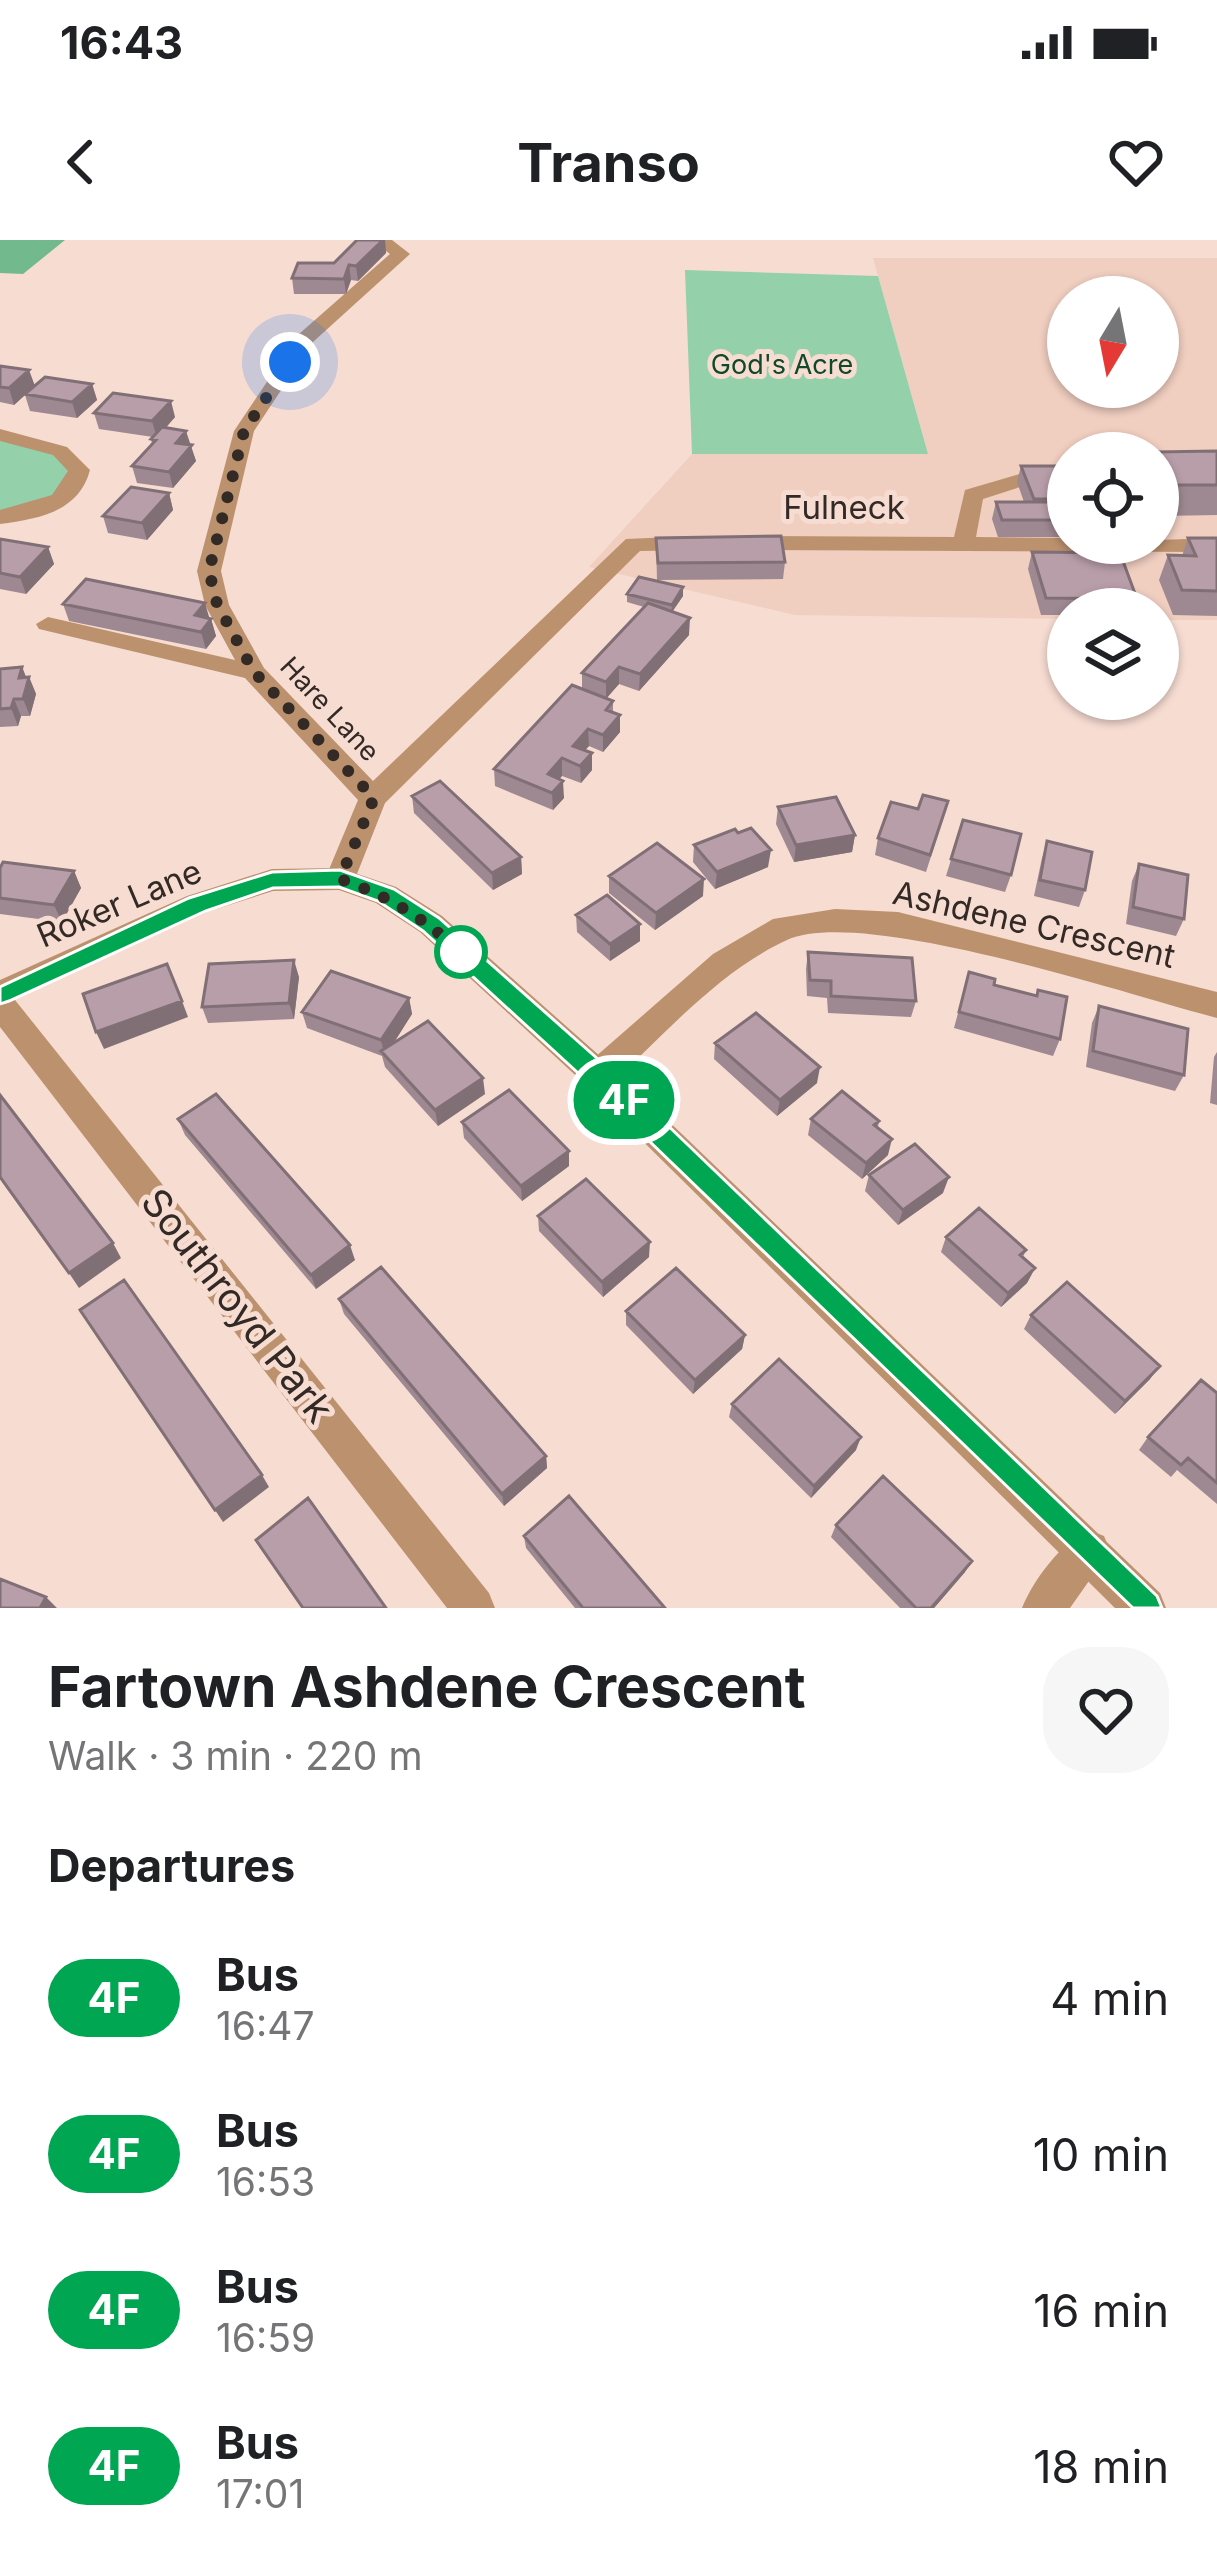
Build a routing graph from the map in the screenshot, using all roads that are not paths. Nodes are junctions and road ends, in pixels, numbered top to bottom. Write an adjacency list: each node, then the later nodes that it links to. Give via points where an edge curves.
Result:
1 (380, 240): 8 (street, Hare Lane, via 400,254 306,338 244,431 209,571 217,604)
2 (0, 435): 4 (street, via 60,451 79,470 55,503)
3 (1047, 474): 5 (street, via 973,495)
4 (0, 517)
5 (964, 543): 6 (street, Fulneck); 9 (street, Fulneck, via 634,544)
6 (1217, 545)
7 (48, 624): 8 (street)
8 (254, 672): 9 (street, Hare Lane)
9 (374, 798): 10 (street, Fulneck)
10 (340, 879): 11 (street, Roker Lane, via 272,880 197,904); 14 (street, via 386,895 431,924)
11 (0, 994)
12 (0, 1004): 16 (street, Southroyd Park)
13 (1217, 1004): 14 (street, Ashdene Crescent, via 898,923 835,920 784,927 724,962)
14 (598, 1075): 15 (street)
15 (1089, 1550): 17 (street); 18 (street)
16 (474, 1608)
17 (1043, 1608)
18 (1145, 1608)

